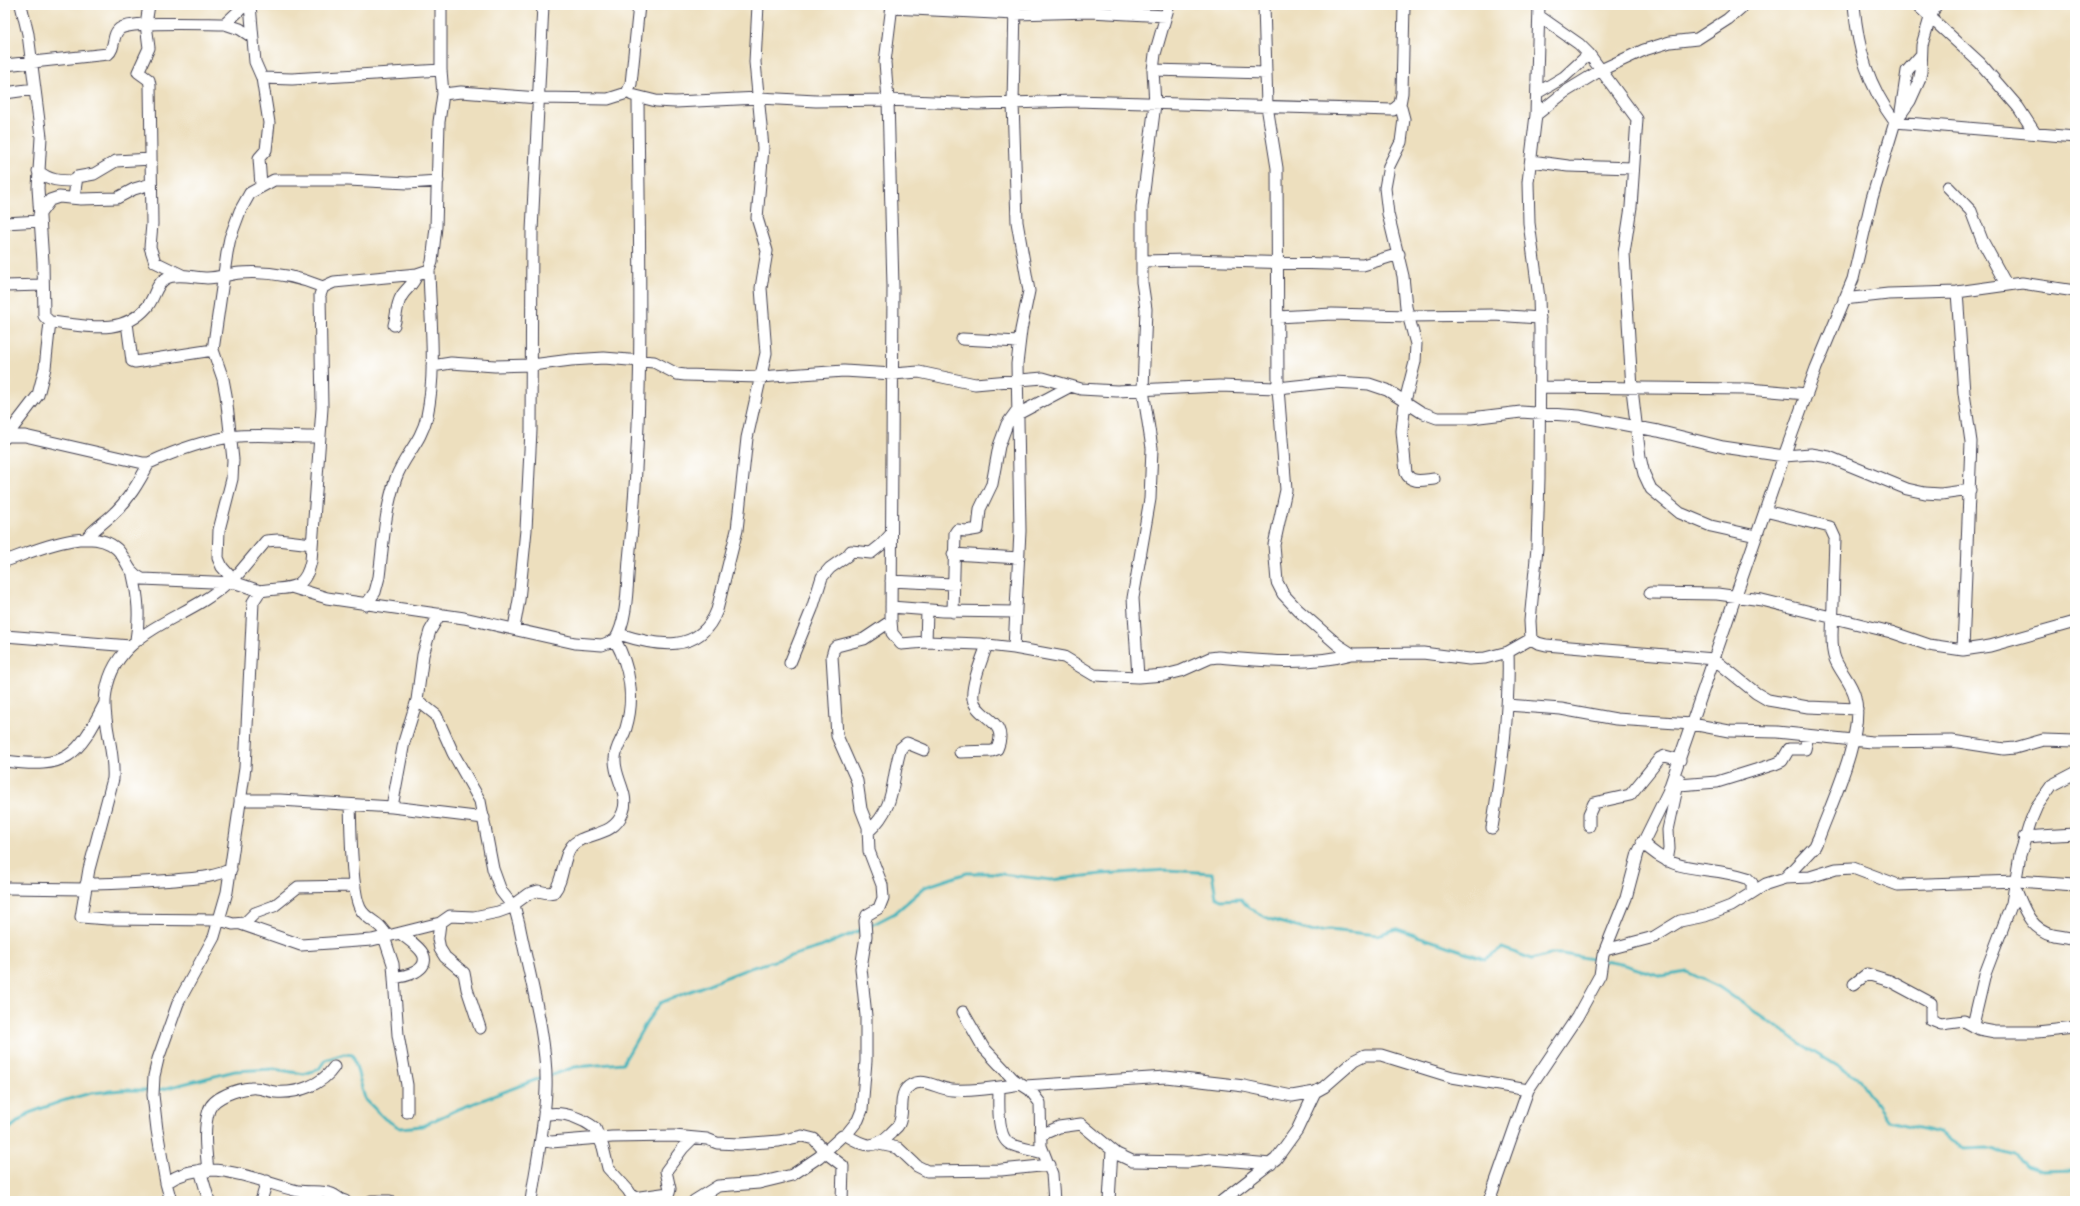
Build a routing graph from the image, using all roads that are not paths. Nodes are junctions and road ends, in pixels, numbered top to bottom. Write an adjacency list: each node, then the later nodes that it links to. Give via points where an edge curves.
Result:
1 (21, 5): 26 (street)
2 (245, 5): 22 (street)
3 (250, 5): 24 (street)
4 (441, 5): 28 (street)
5 (543, 5): 38 (street)
6 (639, 5): 35 (street, via 632,74)
7 (758, 5): 40 (street, via 755,62)
8 (1264, 5): 31 (street)
9 (1404, 5): 44 (street)
10 (1744, 5): 30 (street, via 1698,39 1670,42 1644,50)
11 (1854, 5): 47 (street, via 1869,79 1878,96)
12 (1917, 5): 20 (street)
13 (1936, 5): 20 (street)
14 (149, 6): 21 (street); 23 (street)
15 (892, 6): 16 (street); 41 (street, via 885,62)
16 (915, 7): 17 (street)
17 (1015, 9): 18 (street, via 1090,12); 42 (street)
18 (1168, 10): 29 (street, via 1156,49)
19 (1539, 10): 25 (street); 36 (street)
20 (1930, 18): 47 (street, via 1922,45 1922,72 1910,101); 48 (street, via 1980,63 2015,104)
21 (146, 24): 23 (street); 26 (street, via 121,27 116,31 112,49 108,54); 50 (street, via 149,48 138,72 149,80)
22 (225, 24): 23 (street); 24 (street, via 240,29)
23 (168, 25)
24 (252, 37): 32 (street, via 255,62)
25 (1589, 54): 30 (street); 36 (street, via 1564,77)
26 (32, 63): 27 (street); 33 (street)
27 (5, 66)
28 (441, 70): 32 (street, via 292,79); 37 (street)
29 (1153, 70): 31 (street); 43 (street)
30 (1601, 70): 46 (street); 52 (street, via 1637,119)
31 (1266, 73): 45 (street)
32 (262, 78): 57 (street, via 269,123 266,150 259,158)
33 (34, 89): 34 (street); 53 (street, via 41,137)
34 (5, 93)
35 (627, 93): 38 (street, via 608,99); 39 (street)
36 (1537, 93): 46 (street)
37 (444, 94): 38 (street, via 461,92); 55 (street, via 439,122)
38 (538, 98): 87 (street, via 531,270)
39 (638, 98): 40 (street, via 675,102); 86 (street)
40 (759, 98): 41 (street, via 816,101); 90 (street, via 762,168 757,218 767,251 761,288 766,353)
41 (888, 100): 42 (street); 89 (street)
42 (1013, 103): 43 (street, via 1075,101); 84 (street, via 1017,222 1029,291)
43 (1155, 104): 45 (street); 64 (street, via 1143,190)
44 (1400, 104): 45 (street, via 1394,110); 63 (street, via 1404,119 1402,142 1389,166 1385,188 1388,214)
45 (1267, 106): 65 (street, via 1277,168)
46 (1536, 115): 51 (street)
47 (1898, 119): 48 (street); 76 (street, via 1872,198 1852,279)
48 (2035, 133): 49 (street)
49 (2075, 137)
50 (151, 159): 54 (street, via 116,161 94,174 77,177); 56 (street)
51 (1531, 161): 52 (street, via 1568,166); 79 (street, via 1528,182 1529,223)
52 (1632, 168): 95 (street, via 1631,207 1624,253)
53 (38, 171): 54 (street, via 54,181); 61 (street)
54 (75, 181): 59 (street); 60 (street)
55 (438, 181): 57 (street, via 408,183 292,179 274,180); 66 (street, via 434,246)
56 (151, 184): 59 (street, via 117,198); 69 (street, via 152,257 160,265)
57 (260, 186): 68 (street, via 250,193 240,210 230,238)
58 (1948, 187): 70 (street, via 1971,211 1982,240)
59 (74, 197): 60 (street)
60 (50, 200): 61 (street)
61 (39, 218): 62 (street); 72 (street)
62 (5, 223)
63 (1399, 254): 65 (street, via 1363,265); 77 (street)
64 (1143, 261): 65 (street); 96 (street, via 1142,282 1146,309)
65 (1278, 264): 78 (street)
66 (429, 270): 67 (street); 88 (street)
67 (417, 274): 73 (street, via 334,282); 82 (street, via 415,281 397,304)
68 (224, 275): 69 (street, via 209,278); 73 (street, via 279,274 302,278); 85 (street)
69 (188, 277): 81 (street, via 172,276 164,279 154,299)
70 (2006, 284): 74 (street, via 2035,284); 75 (street)
71 (5, 286): 72 (street)
72 (43, 286): 80 (street, via 44,316)
73 (324, 287): 104 (street, via 319,303 322,385)
74 (2075, 291)
75 (1957, 292): 76 (street, via 1888,294); 108 (street, via 1964,393 1971,442)
76 (1844, 300): 97 (street)
77 (1409, 316): 78 (street, via 1332,314); 79 (street, via 1494,315); 98 (street, via 1415,334 1416,354)
78 (1278, 317): 93 (street)
79 (1540, 318): 94 (street)
80 (50, 322): 81 (street, via 106,327); 102 (street, via 45,368 38,395)
81 (126, 324): 85 (street, via 132,361 135,362)
82 (394, 324)
83 (962, 339): 84 (street)
84 (1019, 342): 91 (street)
85 (213, 350): 103 (street, via 223,378)
86 (639, 360): 87 (street, via 586,359); 90 (street, via 654,362 685,376); 136 (street, via 638,436 632,526 623,615)
87 (532, 365): 88 (street, via 451,363); 134 (street, via 526,530)
88 (432, 366): 125 (street, via 431,392 423,431 396,479 375,592)
89 (893, 374): 90 (street, via 844,371); 91 (street, via 919,372 975,384); 110 (street)
90 (760, 377): 136 (street, via 744,458 737,530 713,621 706,631 683,643 646,643)
91 (1017, 381): 92 (street, via 1043,378); 99 (street)
92 (1072, 386): 96 (street, via 1103,390); 99 (street)
93 (1278, 388): 96 (street, via 1219,386); 98 (street, via 1333,382 1369,384 1387,390); 144 (street, via 1286,490 1274,546 1277,582 1283,594 1298,610)
94 (1541, 388): 95 (street); 100 (street)
95 (1632, 389): 97 (street, via 1748,389); 101 (street)
96 (1143, 390): 147 (street, via 1152,448 1150,499 1133,598)
97 (1807, 394): 105 (street)
98 (1405, 401): 100 (street, via 1437,418 1459,419); 107 (street, via 1402,439 1406,473 1412,480)
99 (1018, 412): 114 (street, via 1007,424 998,446 993,480 979,513 978,528 957,530 954,537); 115 (street)
100 (1541, 412): 101 (street); 137 (street)
101 (1638, 427): 105 (street, via 1723,447); 111 (street, via 1640,457 1651,490 1689,518 1711,526)
102 (6, 437): 106 (street, via 25,436 132,461)
103 (231, 437): 104 (street); 106 (street, via 182,449); 119 (street, via 232,473 219,530 218,558)
104 (320, 437): 113 (street)
105 (1784, 456): 108 (street, via 1811,454 1829,457 1907,489 1925,493); 109 (street)
106 (149, 462): 112 (street, via 138,485 121,506)
107 (1434, 479)
108 (1970, 490): 142 (street)
109 (1765, 511): 111 (street); 131 (street, via 1830,527 1835,538)
110 (891, 534): 118 (street); 146 (street, via 871,553 850,551 822,577 812,610)
111 (1756, 536): 124 (street)
112 (86, 539): 116 (street, via 58,542); 117 (street, via 102,542 117,550)
113 (312, 544): 119 (street, via 266,541); 121 (street, via 308,575 300,584)
114 (954, 554): 115 (street); 120 (street)
115 (1019, 558): 129 (street)
116 (5, 561)
117 (133, 574): 119 (street, via 142,579); 139 (street, via 140,613)
118 (891, 581): 120 (street); 126 (street)
119 (232, 582): 122 (street); 139 (street, via 205,600 150,629)
120 (953, 584): 128 (street)
121 (290, 587): 122 (street); 125 (street, via 327,598)
122 (260, 591): 162 (street, via 253,602 245,768)
123 (1650, 593): 124 (street)
124 (1735, 596): 131 (street); 145 (street)
125 (366, 605): 130 (street)
126 (891, 607): 127 (street); 132 (street)
127 (927, 611): 128 (street); 138 (street)
128 (953, 612): 129 (street)
129 (1016, 612): 141 (street)
130 (440, 614): 134 (street); 148 (street, via 430,632 423,655)
131 (1833, 617): 142 (street, via 1929,645); 151 (street, via 1835,659 1855,696)
132 (891, 621): 138 (street, via 892,633 900,644); 168 (street, via 864,639 837,646 832,656 837,736 857,781)
133 (2075, 622): 142 (street, via 1990,646)
134 (514, 628): 136 (street, via 602,645)
135 (5, 636): 139 (street)
136 (617, 637): 181 (street, via 625,658 630,684 626,728 615,759 624,794 624,811 616,824 608,830 578,841 572,846 554,892 538,891 528,894)
137 (1531, 639): 143 (street); 145 (street, via 1538,643 1553,645)
138 (926, 642): 140 (street)
139 (133, 643): 149 (street, via 118,662 109,680)
140 (987, 645): 141 (street); 157 (street, via 973,697 979,711 998,728 999,744 997,749 992,751)
141 (1014, 648): 147 (street, via 1064,657 1091,674)
142 (1963, 650)
143 (1508, 652): 144 (street, via 1469,659 1423,653); 150 (street)
144 (1352, 654): 147 (street, via 1308,662 1218,657 1176,672)
145 (1714, 659): 151 (street, via 1768,700 1808,707); 152 (street)
146 (790, 663)
147 (1138, 677)
148 (417, 700): 164 (street, via 404,742); 165 (street, via 436,716 480,802)
149 (105, 703): 158 (street, via 96,721 69,756 40,764); 177 (street, via 114,766 113,779)
150 (1507, 705): 152 (street, via 1561,709 1616,719); 167 (street)
151 (1857, 709): 154 (street)
152 (1692, 724): 153 (street, via 1729,731 1777,732); 159 (street)
153 (1808, 736): 154 (street); 161 (street, via 1804,750 1789,749 1782,761 1775,764 1717,782)
154 (1852, 740): 155 (street, via 1952,741 2004,748 2015,748 2043,740); 174 (street, via 1839,788 1819,837)
155 (2075, 741)
156 (924, 750): 168 (street, via 907,743 901,748 891,799 880,820)
157 (960, 752)
158 (5, 761)
159 (1679, 763): 161 (street); 166 (street, via 1665,756 1660,758 1630,795 1594,803 1589,814); 171 (street, via 1668,792)
160 (2075, 773): 170 (street, via 2057,781 2046,792)
161 (1679, 785): 172 (street, via 1668,830)
162 (240, 800): 163 (street, via 287,800); 173 (street)
163 (350, 806): 164 (street); 178 (street)
164 (392, 807): 165 (street)
165 (484, 818): 181 (street, via 493,869 501,891)
166 (1589, 826)
167 (1492, 828)
168 (868, 832): 202 (street, via 869,851 882,885 883,898 879,908 867,915 865,921 865,943 860,968 866,1016 862,1110 858,1120)
169 (2075, 834): 170 (street)
170 (2024, 837): 175 (street)
171 (1642, 842): 172 (street); 188 (street, via 1626,898)
172 (1667, 861): 180 (street, via 1687,868 1747,878 1752,883)
173 (231, 869): 177 (street, via 205,878); 182 (street)
174 (1785, 878): 175 (street, via 1810,877 1844,868 1865,871 1898,884); 180 (street)
175 (2016, 885): 176 (street); 187 (street, via 2025,914 2033,924 2047,933); 192 (street, via 1987,968)
176 (2075, 885)
177 (85, 886): 179 (street); 182 (street, via 80,917 108,920)
178 (355, 886): 184 (street, via 298,887 274,906 254,913 249,920); 186 (street, via 360,909 379,924)
179 (5, 888)
180 (1752, 892): 188 (street, via 1731,906 1705,916 1680,920 1654,937)
181 (512, 906): 183 (street, via 489,915 450,916); 200 (street, via 519,924 541,1034 546,1071)
182 (220, 920): 184 (street); 215 (street, via 214,937 178,1003 158,1059 153,1089)
183 (440, 922): 185 (street); 193 (street, via 440,949 445,957 464,973)
184 (241, 924): 186 (street, via 301,945)
185 (400, 933): 186 (street); 189 (street, via 422,953 424,960 415,973)
186 (386, 937): 189 (street)
187 (2075, 939)
188 (1604, 952): 198 (street, via 1600,975 1577,1017)
189 (394, 977): 201 (street, via 398,1035 407,1085)
190 (1854, 984): 192 (street, via 1867,974 1878,976 1931,1002 1931,1020 1936,1023 1964,1021)
191 (963, 1012): 196 (street, via 983,1047 1013,1079)
192 (1973, 1025): 194 (street, via 1986,1031 2013,1033)
193 (480, 1028)
194 (2075, 1028)
195 (334, 1067): 213 (street, via 324,1080 304,1088 280,1092 252,1088 215,1101 209,1110)
196 (1023, 1085): 197 (street); 199 (street, via 1166,1077 1238,1085 1292,1096); 203 (street, via 1040,1103)
197 (999, 1087): 207 (street, via 952,1090 925,1082 911,1085 905,1090 899,1125); 210 (street, via 999,1118 1004,1140 1009,1144)
198 (1528, 1090): 199 (street, via 1470,1081 1373,1054 1355,1060); 229 (street)
199 (1315, 1092): 211 (street, via 1297,1130)
200 (544, 1110): 204 (street, via 549,1114 572,1116 592,1125); 206 (street)
201 (407, 1112)
202 (846, 1135): 207 (street, via 860,1143); 209 (street)
203 (1041, 1135): 208 (street, via 1059,1127 1081,1124); 210 (street)
204 (600, 1138): 205 (street, via 674,1136); 206 (street, via 555,1142); 216 (street, via 608,1168)
205 (692, 1139): 209 (street, via 740,1144 779,1141 802,1136 814,1139); 216 (street, via 666,1171 669,1193)
206 (541, 1140): 223 (street)
207 (879, 1144): 212 (street, via 898,1148 917,1166 927,1171 1001,1170)
208 (1112, 1150): 211 (street, via 1122,1158 1137,1162 1212,1159); 227 (street)
209 (825, 1152): 224 (street, via 803,1170 792,1175 759,1183 718,1186); 225 (street, via 843,1166)
210 (1043, 1153): 212 (street)
211 (1271, 1164): 228 (street)
212 (1050, 1165): 226 (street)
213 (204, 1171): 214 (street, via 232,1172); 215 (street, via 181,1174); 218 (street)
214 (267, 1181): 219 (street); 220 (street, via 301,1191 331,1194)
215 (166, 1183): 217 (street)
216 (634, 1200)
217 (171, 1201)
218 (209, 1201)
219 (261, 1201)
220 (345, 1201)
221 (371, 1201): 222 (street)
222 (390, 1201)
223 (531, 1201)
224 (694, 1201)
225 (842, 1201)
226 (1054, 1201)
227 (1109, 1201)
228 (1222, 1201)
229 (1489, 1201)

